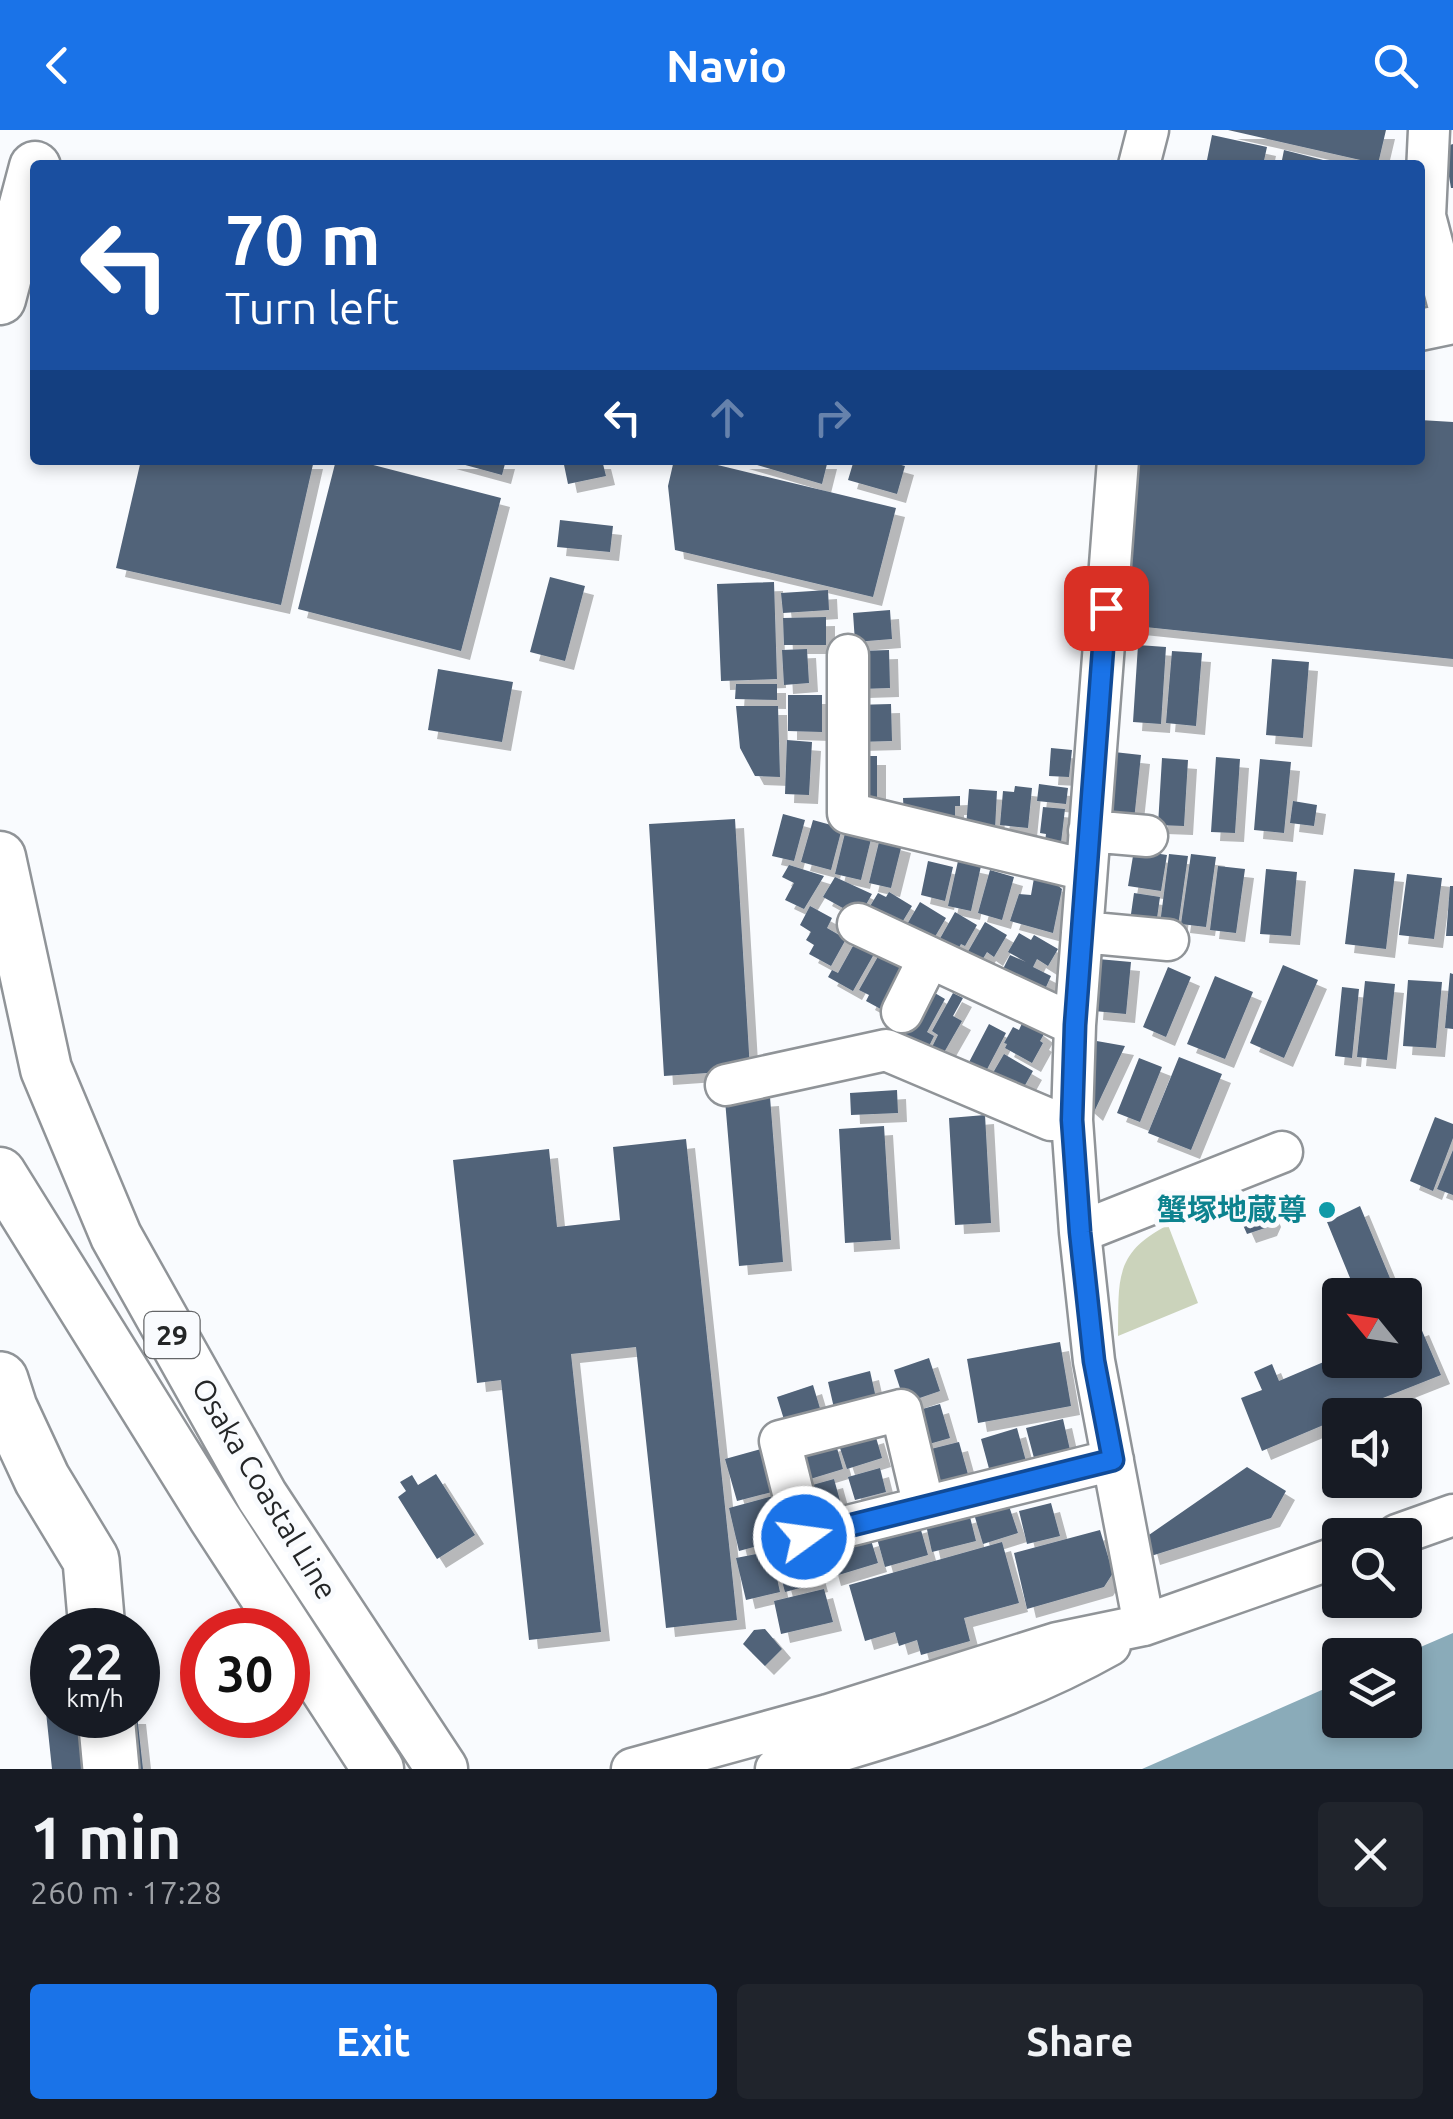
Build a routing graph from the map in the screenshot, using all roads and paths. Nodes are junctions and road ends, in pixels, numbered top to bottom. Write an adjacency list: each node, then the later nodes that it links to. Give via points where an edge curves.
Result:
1 (46, 130): 4 (main road)
2 (1148, 130): 5 (street)
3 (1429, 130): 6 (street)
4 (37, 160)
5 (1141, 160)
6 (1425, 179)
7 (30, 184): 9 (main road)
8 (1425, 226): 10 (street, via 1453,323)
9 (0, 298)
10 (1425, 329)
11 (1118, 465): 14 (street)
12 (848, 656): 14 (street, via 835,736 848,813 924,847)
13 (1147, 836): 14 (street)
14 (1088, 850): 17 (street)
15 (0, 856): 38 (main road, Osaka Coastal Line / 29, via 46,1069 116,1236 262,1496)
16 (858, 924): 19 (street)
17 (1082, 932): 18 (street); 21 (street)
18 (1168, 940)
19 (929, 958): 20 (street); 21 (street)
20 (902, 1012)
21 (1075, 1025): 23 (street)
22 (726, 1085): 23 (street, via 886,1050 1051,1120)
23 (1072, 1120): 26 (street)
24 (1282, 1152): 26 (street)
25 (0, 1173): 37 (main road, Osaka Coastal Line / 29)
26 (1080, 1232): 28 (street)
27 (0, 1380): 33 (highway, via 42,1479 91,1560)
28 (1113, 1460): 29 (street); 34 (street)
29 (924, 1507)
30 (1453, 1515): 31 (street)
31 (1422, 1526)
32 (1322, 1562): 34 (street)
33 (96, 1608)
34 (1144, 1626): 39 (street, via 1056,1642); 40 (street, via 1004,1694)
35 (108, 1738): 36 (highway)
36 (111, 1769)
37 (378, 1769)
38 (442, 1769)
39 (632, 1769)
40 (776, 1769)

